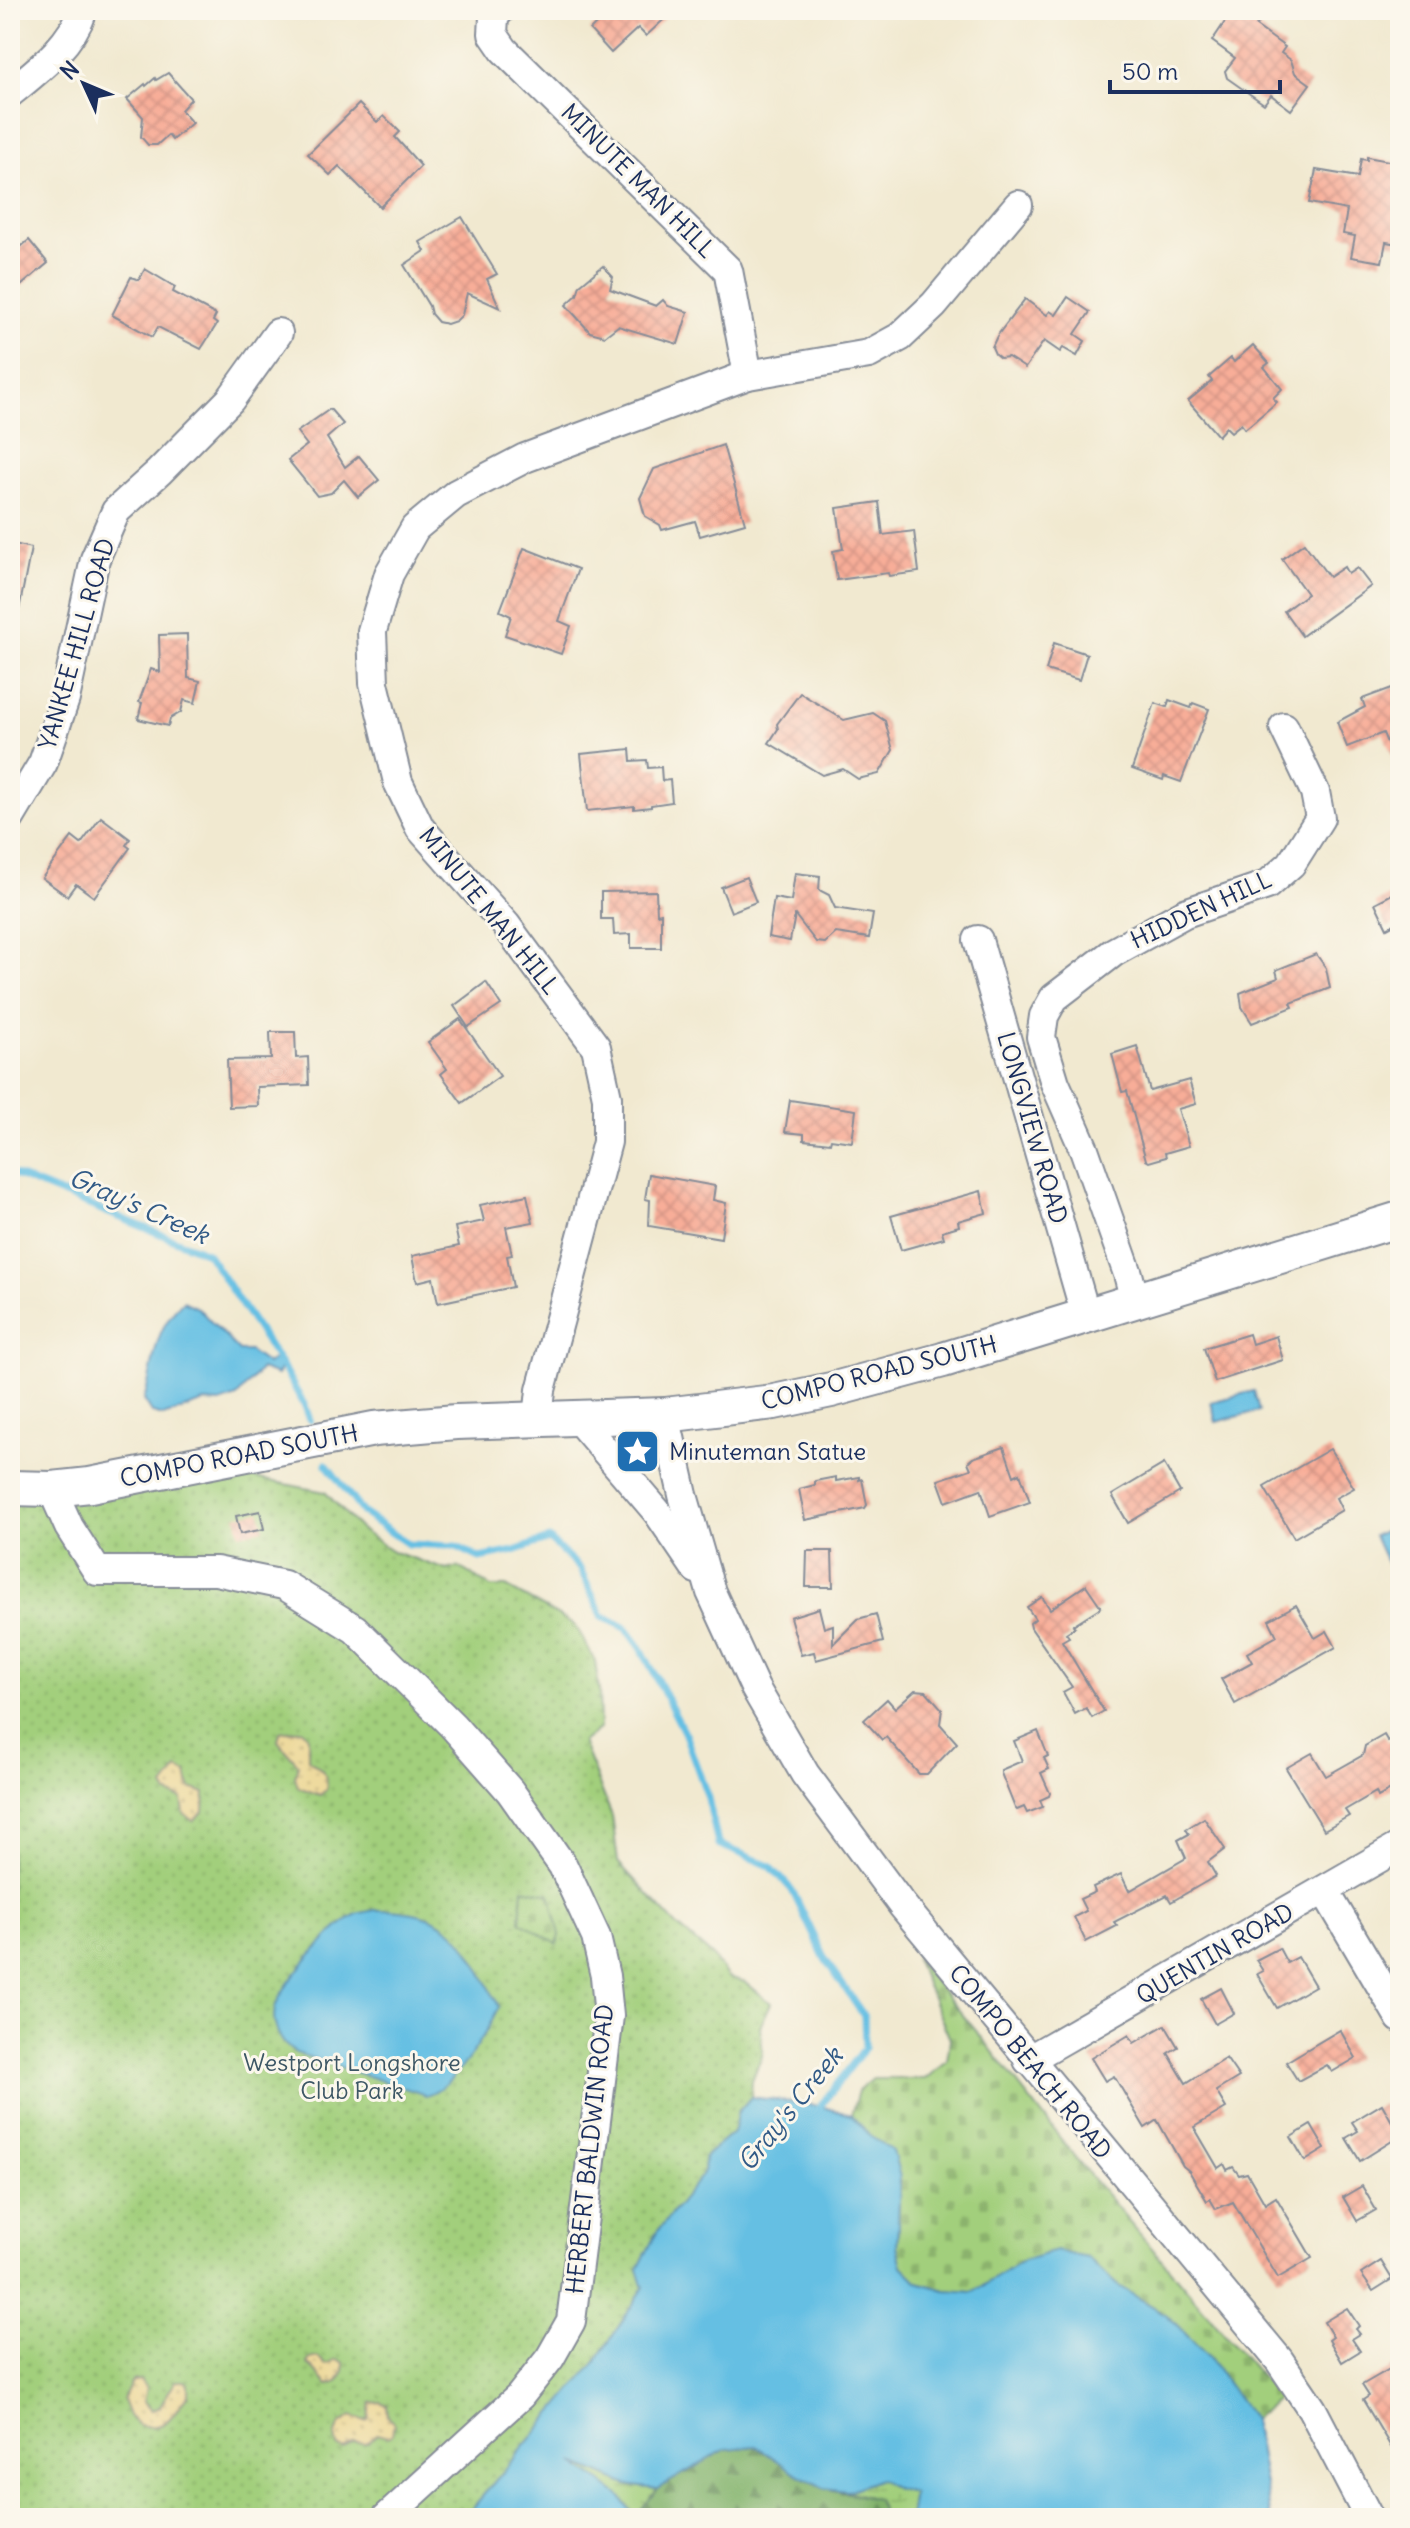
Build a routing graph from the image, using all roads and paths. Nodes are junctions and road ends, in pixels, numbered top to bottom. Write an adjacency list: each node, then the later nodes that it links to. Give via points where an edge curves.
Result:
1 (83, 10): 3 (street, via 51,59)
2 (500, 10): 6 (street, MINUTE MAN HILL, via 493,34 504,50 728,270)
3 (10, 93)
4 (1018, 205): 6 (street, MINUTE MAN HILL, via 934,305 900,337 869,354)
5 (278, 333): 8 (street, YANKEE HILL ROAD, via 230,400 116,511 95,559 61,712 43,763)
6 (748, 375): 14 (street, MINUTE MAN HILL, via 525,458 456,494 415,528 389,574 372,631 374,683 398,782 420,828 506,925 596,1047 607,1097 607,1142 541,1390)
7 (1284, 727): 11 (street, HIDDEN HILL, via 1315,792 1320,818 1291,864 1267,885 1185,913 1114,952 1054,998 1044,1016 1041,1037 1055,1083 1084,1149)
8 (10, 818)
9 (978, 940): 12 (street, LONGVIEW ROAD)
10 (1400, 1219): 11 (street, COMPO ROAD SOUTH)
11 (1135, 1301): 12 (street, COMPO ROAD SOUTH)
12 (1086, 1316): 13 (street, COMPO ROAD SOUTH, via 831,1390 737,1409)
13 (665, 1415): 15 (street, COMPO ROAD SOUTH); 18 (street, COMPO BEACH ROAD)
14 (538, 1419): 15 (street, COMPO ROAD SOUTH); 17 (street, COMPO ROAD SOUTH, via 374,1429)
15 (578, 1419): 18 (street, COMPO BEACH ROAD, via 658,1513)
16 (10, 1488): 17 (street, COMPO ROAD SOUTH)
17 (52, 1489): 23 (street, HERBERT BALDWIN ROAD, via 97,1571 216,1571 284,1585 355,1629 510,1791 563,1866 596,1937 609,2016 571,2321 520,2396)
18 (711, 1592): 22 (street, COMPO BEACH ROAD, via 755,1688 805,1774 880,1877)
19 (1400, 1846): 20 (street, QUENTIN ROAD)
20 (1325, 1891): 21 (street); 22 (street, QUENTIN ROAD)
21 (1400, 2018)
22 (1028, 2060): 24 (street, COMPO BEACH ROAD, via 1279,2360 1312,2409)
23 (386, 2518)
24 (1369, 2518)

